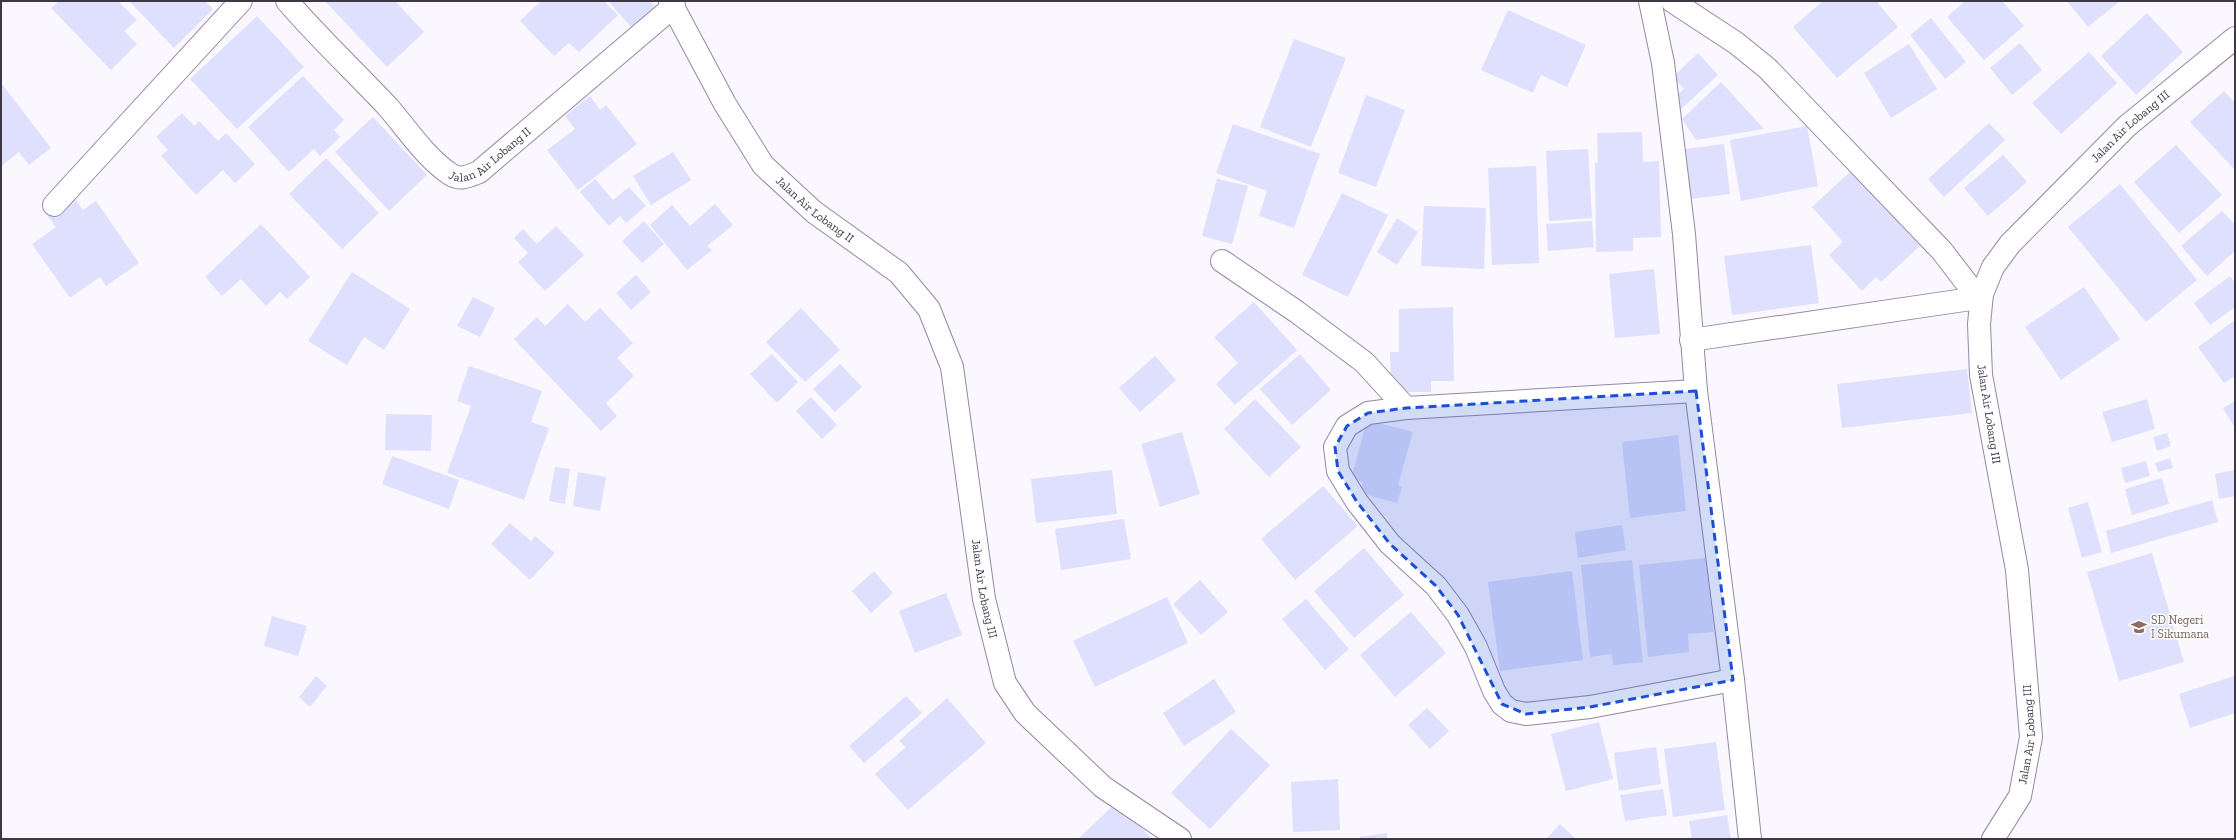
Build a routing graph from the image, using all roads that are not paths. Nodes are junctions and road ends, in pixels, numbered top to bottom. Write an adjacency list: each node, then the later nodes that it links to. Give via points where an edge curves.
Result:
1 (241, 1): 7 (street)
2 (287, 1): 5 (street, Jalan Air Lobang II, via 432,158 451,175 459,178 479,172)
3 (1650, 1): 11 (street, via 1665,79 1684,234)
4 (1672, 1): 10 (street, via 1736,43 1767,68 1942,251)
5 (672, 4): 9 (street, Jalan Air Lobang II, via 725,104 763,165 814,212)
6 (2235, 38): 10 (street, Jalan Air Lobang III, via 2127,126 2015,238 1993,267)
7 (54, 205)
8 (1222, 261): 13 (street, via 1364,362)
9 (899, 273): 15 (street, Jalan Air Lobang III, via 929,309 952,367 984,599 1006,683 1025,713 1103,786)
10 (1980, 296): 11 (street); 17 (street, Jalan Air Lobang III, via 1981,375 2017,570 2031,737 2020,796)
11 (1691, 340): 12 (street)
12 (1696, 391): 13 (street); 14 (street)
13 (1406, 408): 14 (street, via 1368,413 1347,426 1335,447 1338,472 1357,502 1390,544 1436,586 1458,615 1502,704 1511,711 1526,714 1590,707)
14 (1733, 680): 16 (street)
15 (1180, 839)
16 (1750, 839)
17 (1993, 839)

